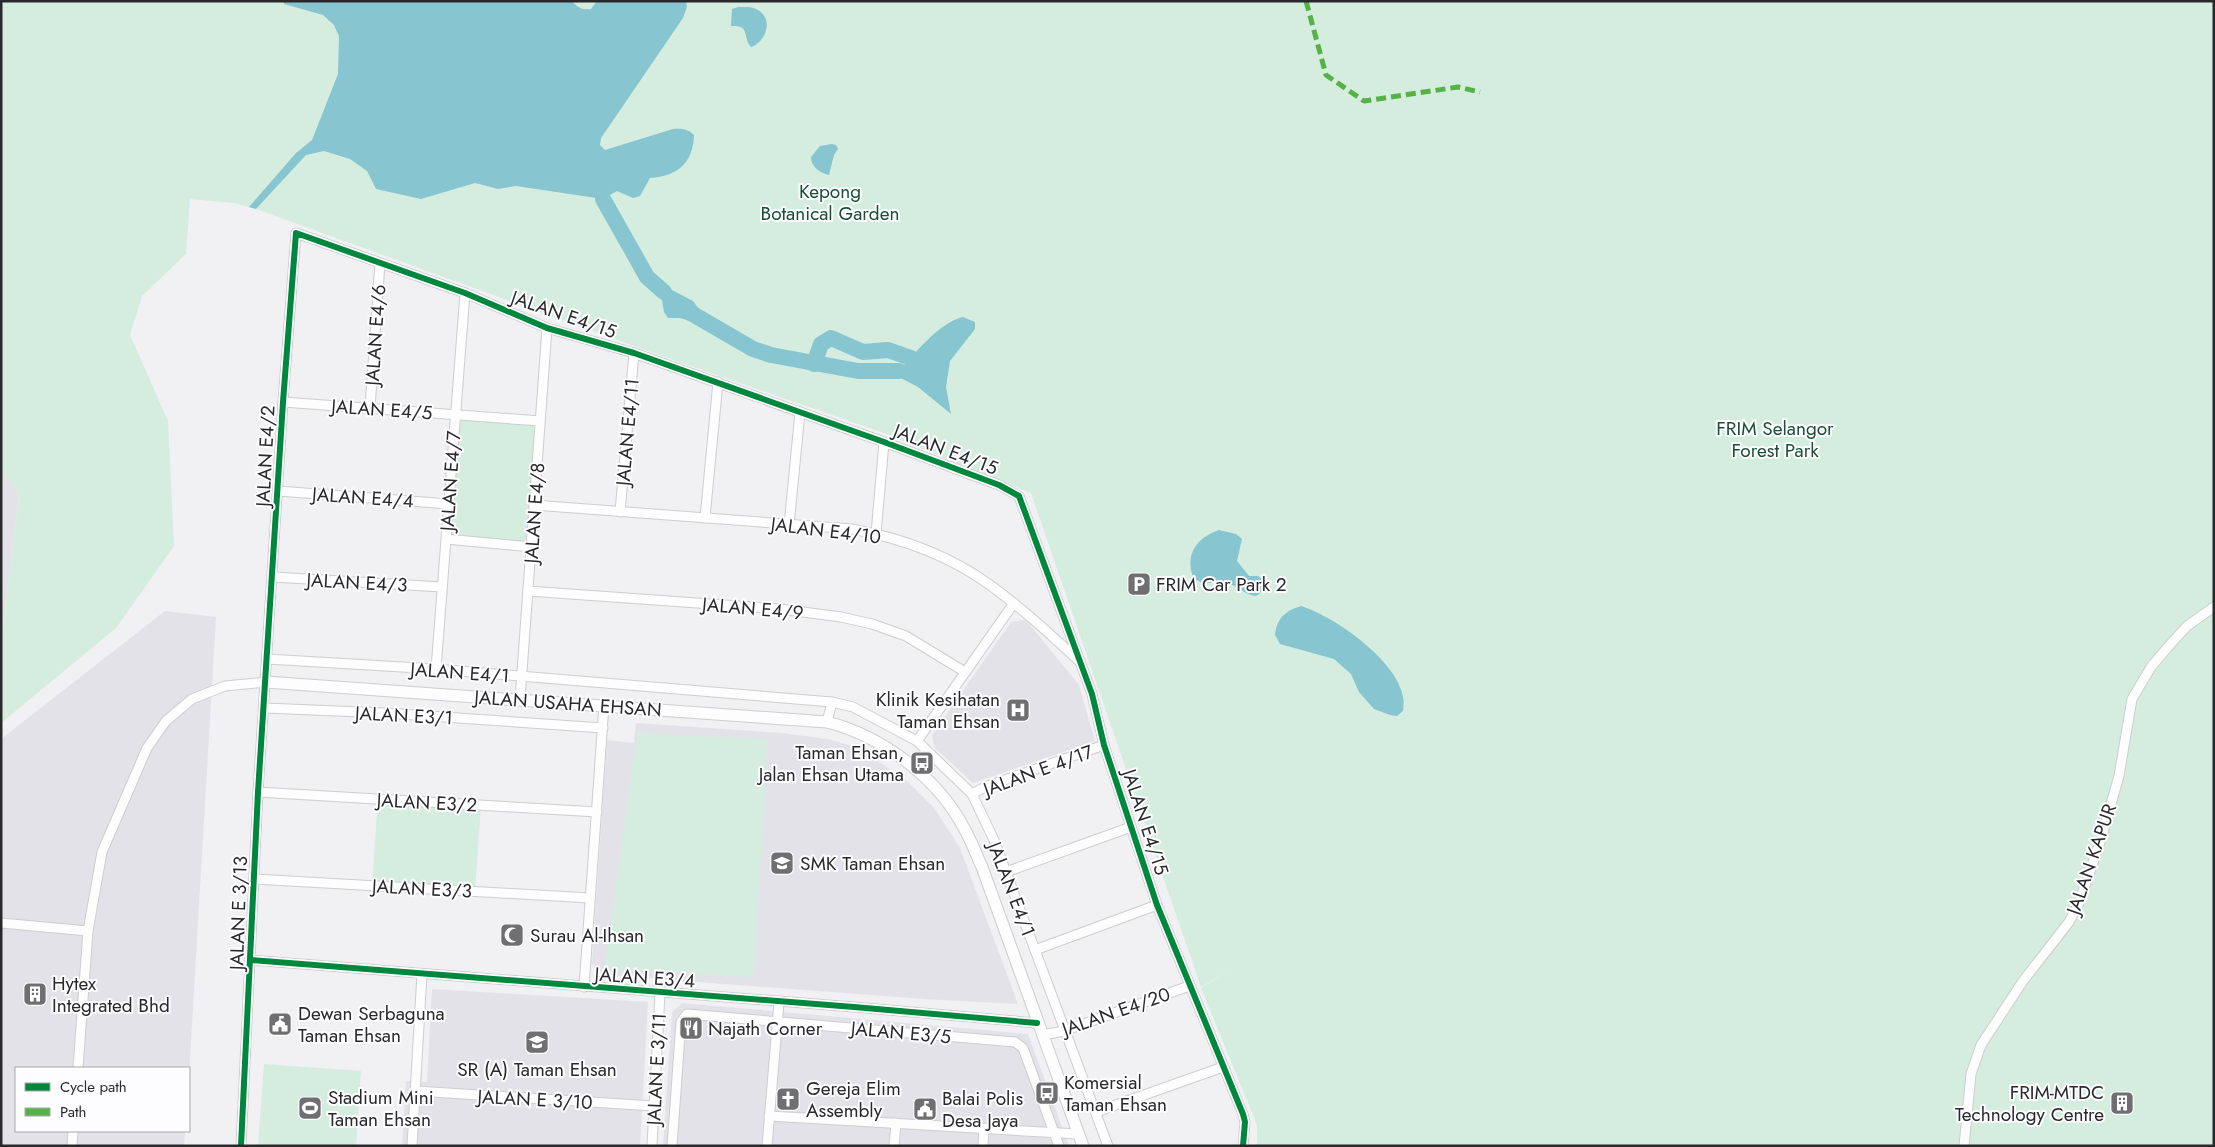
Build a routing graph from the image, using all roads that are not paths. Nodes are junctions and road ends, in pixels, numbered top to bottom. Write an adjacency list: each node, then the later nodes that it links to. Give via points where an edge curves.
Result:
1 (296, 233): 2 (street, JALAN E4/15); 7 (street, JALAN E4/2)
2 (380, 262): 3 (street, JALAN E4/15); 8 (street, JALAN E4/6)
3 (465, 293): 4 (street, JALAN E4/15); 10 (street, JALAN E4/7)
4 (547, 328): 5 (street, JALAN E4/15); 11 (street, JALAN E4/8)
5 (634, 353): 6 (street, JALAN E4/15); 16 (street, JALAN E4/11)
6 (718, 382): 9 (street, JALAN E4/15); 17 (street)
7 (283, 402): 8 (street, JALAN E4/5); 13 (street, JALAN E4/2)
8 (370, 408): 10 (street, JALAN E4/5)
9 (800, 412): 12 (street, JALAN E4/15); 18 (street)
10 (456, 414): 11 (street, JALAN E4/5); 14 (street, JALAN E4/7)
11 (540, 421): 15 (street, JALAN E4/8)
12 (884, 442): 19 (street); 28 (street, JALAN E4/15, via 999,485 1018,496)
13 (278, 491): 14 (street, JALAN E4/4); 22 (street, JALAN E4/2)
14 (448, 504): 20 (street, JALAN E4/7)
15 (534, 505): 16 (street, JALAN E4/10); 21 (street, JALAN E4/8)
16 (620, 512): 17 (street, JALAN E4/10)
17 (705, 518): 18 (street, JALAN E4/10)
18 (789, 524): 19 (street, JALAN E4/10)
19 (876, 534): 25 (street, JALAN E4/10, via 948,560)
20 (446, 539): 21 (street); 23 (street, JALAN E4/7)
21 (531, 547): 24 (street, JALAN E4/8)
22 (273, 577): 23 (street, JALAN E4/3); 27 (street, JALAN E4/2)
23 (442, 587): 29 (street, JALAN E4/7)
24 (528, 591): 30 (street, JALAN E4/9, via 841,616 906,636); 31 (street, JALAN E4/8)
25 (1014, 603): 28 (street, JALAN E4/10); 30 (street)
26 (2214, 607): 85 (street, JALAN KAPUR, via 2187,626 2167,648 2132,699 2119,776 2079,903 2069,922 2023,981 1981,1045 1971,1074)
27 (267, 659): 29 (street, JALAN E4/1); 32 (street, JALAN E4/2)
28 (1080, 661): 40 (street, JALAN E4/15)
29 (436, 669): 31 (street, JALAN E4/1)
30 (965, 672): 39 (street)
31 (522, 676): 33 (street, JALAN E4/8); 34 (street, JALAN E4/1)
32 (266, 682): 33 (street, JALAN USAHA EHSAN); 36 (street, JALAN E 3/13); 50 (street, JALAN USAHA EHSAN, via 225,686 200,694 175,712 158,731 143,757 102,852)
33 (520, 699): 35 (street, JALAN USAHA EHSAN)
34 (832, 702): 37 (street); 39 (street, JALAN E4/1, via 852,707)
35 (604, 705): 37 (street, JALAN USAHA EHSAN); 38 (street)
36 (264, 708): 38 (street, JALAN E3/1, via 385,712); 41 (street, JALAN E 3/13)
37 (827, 722): 59 (street, JALAN USAHA EHSAN, via 857,731 906,762 939,792 964,827 982,867)
38 (603, 728): 43 (street)
39 (917, 741): 42 (street, JALAN E4/1)
40 (1104, 745): 42 (street, JALAN E 4/17); 44 (street, JALAN E4/15)
41 (258, 792): 43 (street, JALAN E3/2); 46 (street, JALAN E 3/13)
42 (972, 794): 45 (street, JALAN E4/1)
43 (597, 812): 47 (street)
44 (1131, 827): 45 (street); 48 (street, JALAN E4/15)
45 (1006, 872): 51 (street, JALAN E4/1)
46 (254, 879): 47 (street, JALAN E3/3); 52 (street, JALAN E 3/13)
47 (590, 898): 55 (street)
48 (1157, 905): 51 (street); 54 (street, JALAN E4/15)
49 (1, 923): 50 (street)
50 (88, 931): 62 (street, JALAN USAHA EHSAN)
51 (1035, 950): 60 (street, JALAN E4/1)
52 (251, 960): 53 (street, JALAN E3/4); 74 (street, JALAN E 3/13)
53 (422, 974): 55 (street, JALAN E3/4); 64 (street)
54 (1189, 986): 60 (street, JALAN E4/20); 63 (street, JALAN E4/15)
55 (584, 987): 56 (street, JALAN E3/4)
56 (660, 993): 57 (street, JALAN E3/4); 65 (street, JALAN E 3/11)
57 (778, 1002): 58 (street); 59 (street, JALAN E3/4)
58 (777, 1021): 67 (street); 71 (street, JALAN E3/5, via 1015,1042 1023,1048); 77 (street, JALAN E3/5, via 687,1014 681,1022)
59 (1038, 1023): 61 (street, JALAN USAHA EHSAN)
60 (1064, 1031): 61 (street, JALAN E4/20); 66 (street, JALAN E4/1)
61 (1043, 1035): 72 (street, JALAN USAHA EHSAN)
62 (78, 1067)
63 (1223, 1068): 66 (street); 84 (street, JALAN E4/15, via 1243,1114)
64 (416, 1091): 65 (street, JALAN E 3/10); 75 (street)
65 (654, 1106): 76 (street, JALAN E 3/11)
66 (1096, 1112): 83 (street, JALAN E4/1)
67 (769, 1116): 68 (street); 78 (street)
68 (896, 1123): 69 (street); 79 (street)
69 (984, 1128): 71 (street); 80 (street)
70 (74, 1132): 73 (street)
71 (1054, 1132): 72 (street); 81 (street, JALAN E3/5)
72 (1078, 1134): 82 (street, JALAN USAHA EHSAN)
73 (72, 1146)
74 (241, 1146)
75 (412, 1146)
76 (652, 1146)
77 (672, 1146)
78 (767, 1146)
79 (894, 1146)
80 (983, 1146)
81 (1059, 1146)
82 (1083, 1146)
83 (1108, 1146)
84 (1244, 1146)
85 (1964, 1146)

